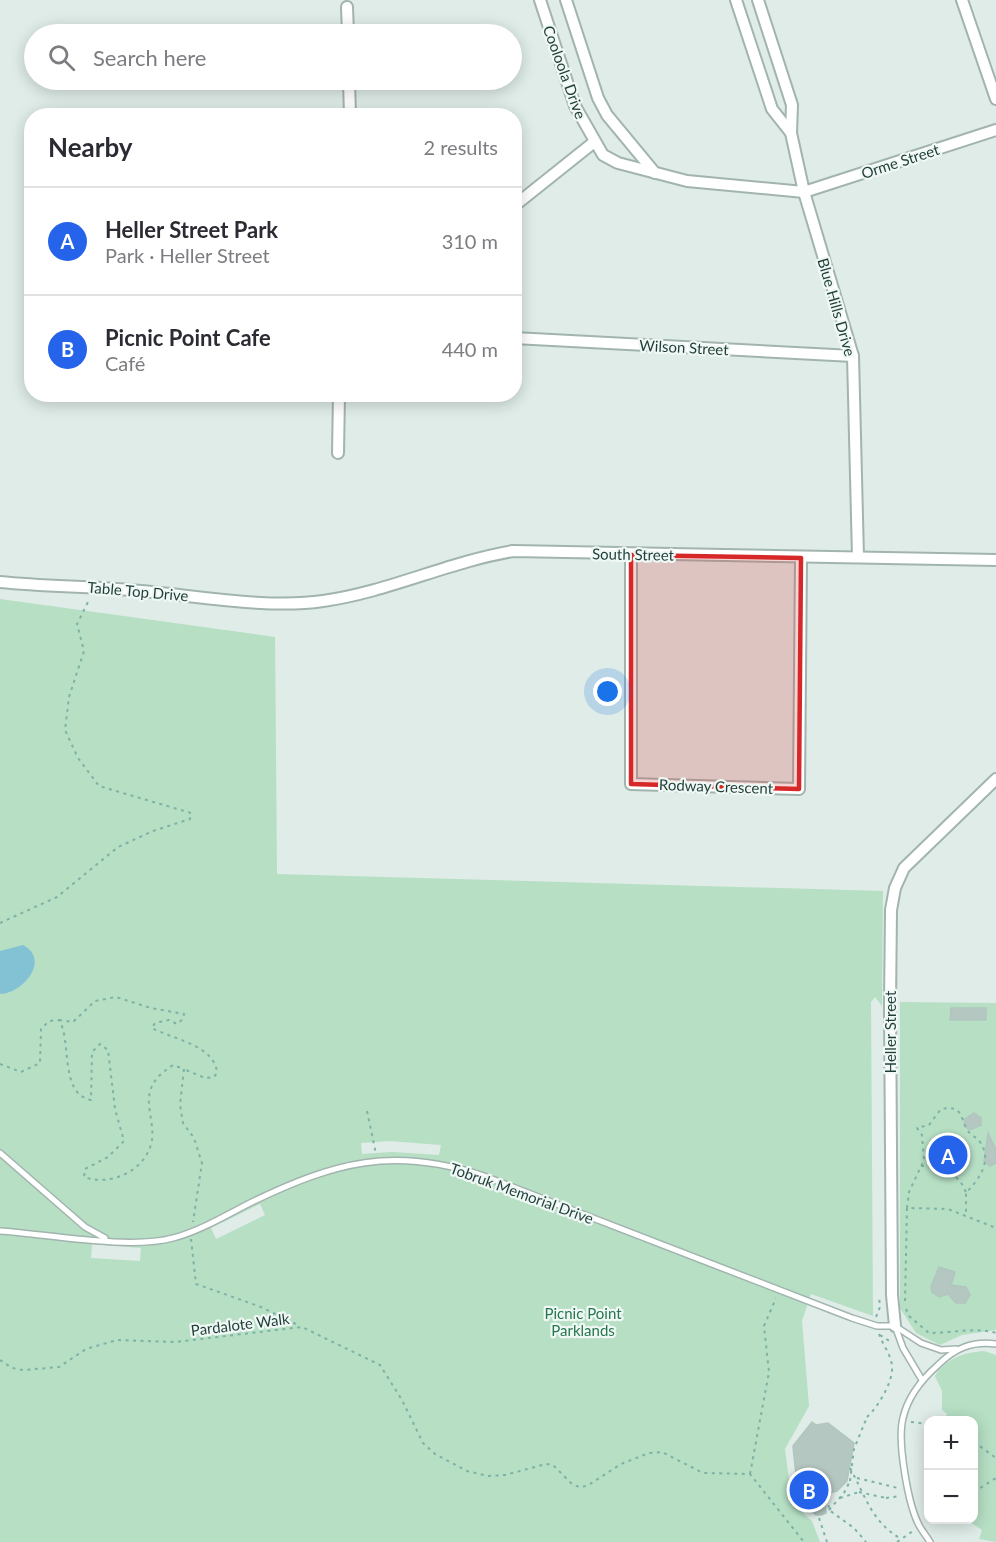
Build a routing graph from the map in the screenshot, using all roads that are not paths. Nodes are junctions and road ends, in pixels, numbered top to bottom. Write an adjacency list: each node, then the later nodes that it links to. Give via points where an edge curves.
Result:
1 (540, 0): 13 (street, Cooloola Drive, via 575,106)
2 (566, 0): 14 (street, Cooloola Drive, via 598,98 607,115)
3 (736, 0): 12 (street, Blue Hills Drive, via 772,109)
4 (758, 0): 12 (street, Blue Hills Drive, via 792,105)
5 (962, 0): 9 (street)
6 (347, 7): 7 (street)
7 (348, 24)
8 (349, 90): 10 (street)
9 (996, 99)
10 (350, 108)
11 (996, 130): 15 (street, Orme Street)
12 (790, 133): 15 (street, Blue Hills Drive)
13 (593, 143): 14 (street, Cooloola Drive, via 603,155 618,163); 16 (street)
14 (656, 173): 15 (street, Cooloola Drive, via 687,181)
15 (804, 192): 18 (street, Blue Hills Drive)
16 (522, 200)
17 (522, 338): 18 (street, Wilson Street)
18 (853, 356): 22 (street, Blue Hills Drive)
19 (339, 402): 20 (street)
20 (338, 453)
21 (631, 555): 23 (street, South Street); 23 (street, Rodway Crescent, via 632,784 799,789); 26 (street, South Street, via 513,551 482,556 356,595 321,602)
22 (858, 557): 23 (street, South Street); 24 (street, South Street)
23 (801, 558)
24 (996, 560)
25 (0, 582): 26 (street, Table Top Drive, via 95,586)
26 (277, 603)
27 (996, 779): 31 (street, Heller Street, via 904,868 895,888 891,910 890,1005)
28 (0, 1153): 30 (lane, Tobruk Memorial Drive, via 85,1227)
29 (0, 1231): 30 (lane, Tobruk Memorial Drive)
30 (109, 1240): 31 (lane, Tobruk Memorial Drive, via 150,1242 190,1232 316,1174 377,1160 419,1161 452,1166 877,1326)
31 (895, 1326): 33 (lane, via 921,1343 941,1350); 34 (lane, Heller Street)
32 (996, 1344): 33 (lane)
33 (956, 1349): 34 (lane)
34 (922, 1380): 35 (lane, via 908,1401 902,1420 903,1446 914,1514)
35 (930, 1542)

